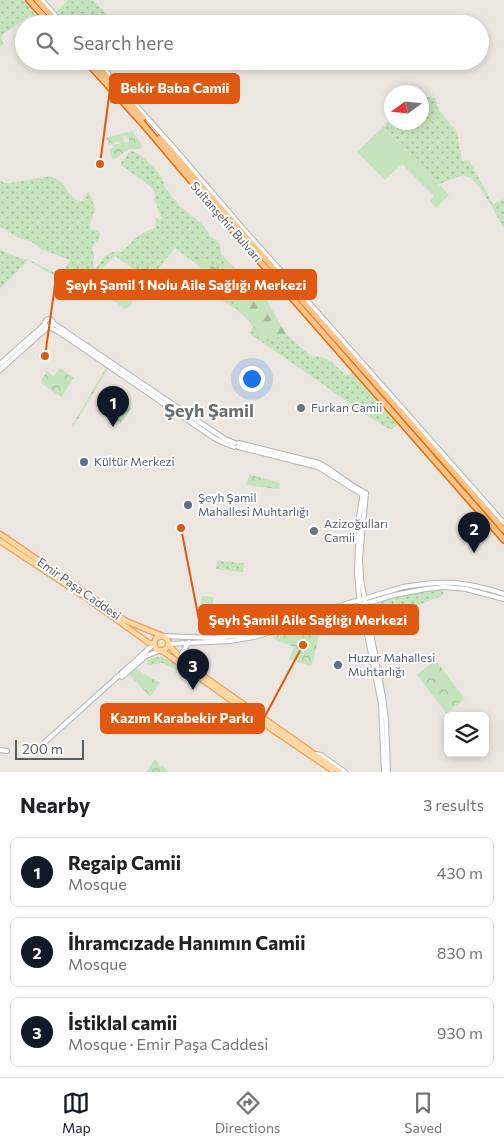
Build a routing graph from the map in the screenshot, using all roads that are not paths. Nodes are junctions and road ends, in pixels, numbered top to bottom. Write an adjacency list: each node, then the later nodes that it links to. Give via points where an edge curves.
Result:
1 (29, 0): 4 (highway)
2 (37, 0): 5 (highway)
3 (42, 0): 6 (street)
4 (43, 15)
5 (51, 15)
6 (56, 15)
7 (94, 70): 19 (highway, Sultanşehir Bulvarı)
8 (103, 70): 16 (street, Sultanşehir Bulvarı)
9 (103, 70): 17 (highway, Sultanşehir Bulvarı)
10 (53, 323): 11 (street); 11 (street, via 48,318 45,321); 14 (street)
11 (47, 326): 12 (street); 13 (street); 14 (street, via 214,438)
12 (0, 364)
13 (0, 370)
14 (237, 445): 15 (street, via 318,467)
15 (364, 494): 22 (street, via 360,557); 24 (street, via 359,517 357,573)
16 (504, 523)
17 (504, 530)
18 (0, 534): 27 (main road, Emir Paşa Caddesi, via 126,622)
19 (504, 540)
20 (0, 541): 29 (main road, Emir Paşa Caddesi)
21 (504, 594): 22 (street, via 475,585 438,582 403,587)
22 (365, 598): 24 (street); 25 (street)
23 (504, 599): 25 (street, via 466,589 438,587)
24 (360, 600): 26 (street); 27 (street, via 242,635 215,638)
25 (366, 604): 26 (street); 42 (street, via 383,697)
26 (360, 606): 28 (street, via 243,639); 41 (street, via 381,704)
27 (162, 636): 29 (main road); 30 (main road)
28 (189, 642): 30 (street); 32 (street)
29 (154, 644): 31 (main road); 33 (street)
30 (168, 644): 31 (main road); 32 (main road)
31 (161, 650): 33 (street, via 143,658); 38 (main road)
32 (181, 659): 37 (main road)
33 (92, 699): 34 (street)
34 (45, 742)
35 (0, 750): 36 (street)
36 (7, 751)
37 (316, 754): 39 (main road); 40 (street)
38 (333, 772)
39 (340, 772)
40 (345, 772)
41 (384, 772)
42 (388, 772)

